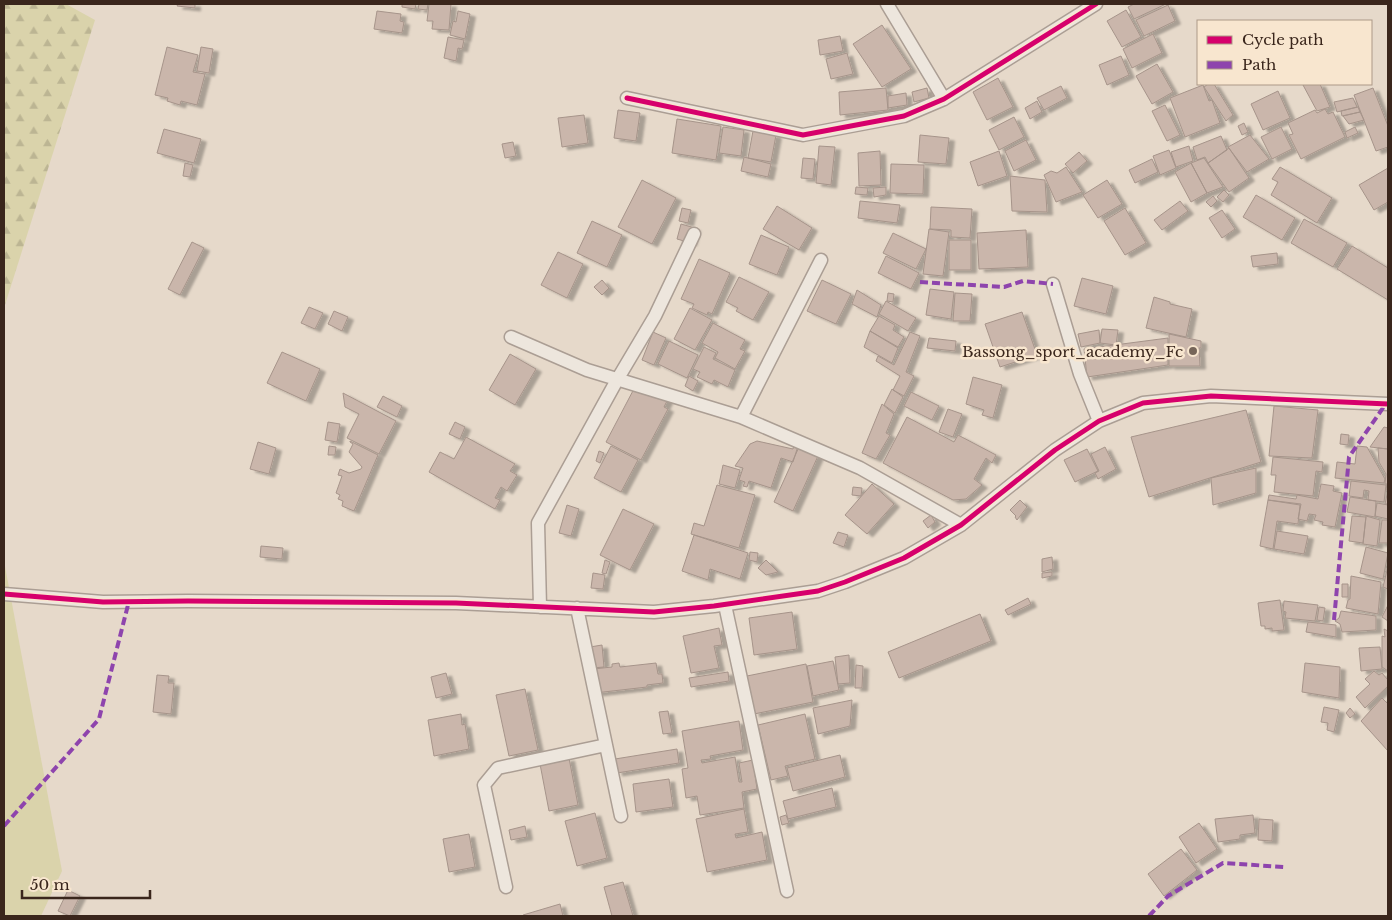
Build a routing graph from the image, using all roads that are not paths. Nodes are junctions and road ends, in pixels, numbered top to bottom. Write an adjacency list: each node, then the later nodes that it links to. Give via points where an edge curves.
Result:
1 (887, 4): 4 (street)
2 (1096, 4): 4 (street)
3 (627, 98): 4 (street, via 803,134 904,116)
4 (944, 99)
5 (694, 234): 9 (street, via 655,316)
6 (821, 260): 11 (street)
7 (1053, 284): 12 (street, via 1080,374)
8 (511, 337): 9 (street)
9 (617, 380): 11 (street); 16 (street, via 538,523)
10 (1388, 404): 12 (street, via 1211,396 1143,403)
11 (741, 417): 13 (street, via 860,468)
12 (1099, 422): 13 (street, via 1055,450)
13 (962, 525): 15 (street, via 904,558 845,582 818,591)
14 (4, 594): 16 (street, via 103,602 188,600)
15 (725, 605): 17 (street, via 654,612); 21 (street)
16 (540, 607): 17 (street)
17 (577, 608): 18 (street)
18 (606, 745): 19 (street); 20 (street, via 498,768 484,785)
19 (621, 816)
20 (506, 887)
21 (787, 891)

